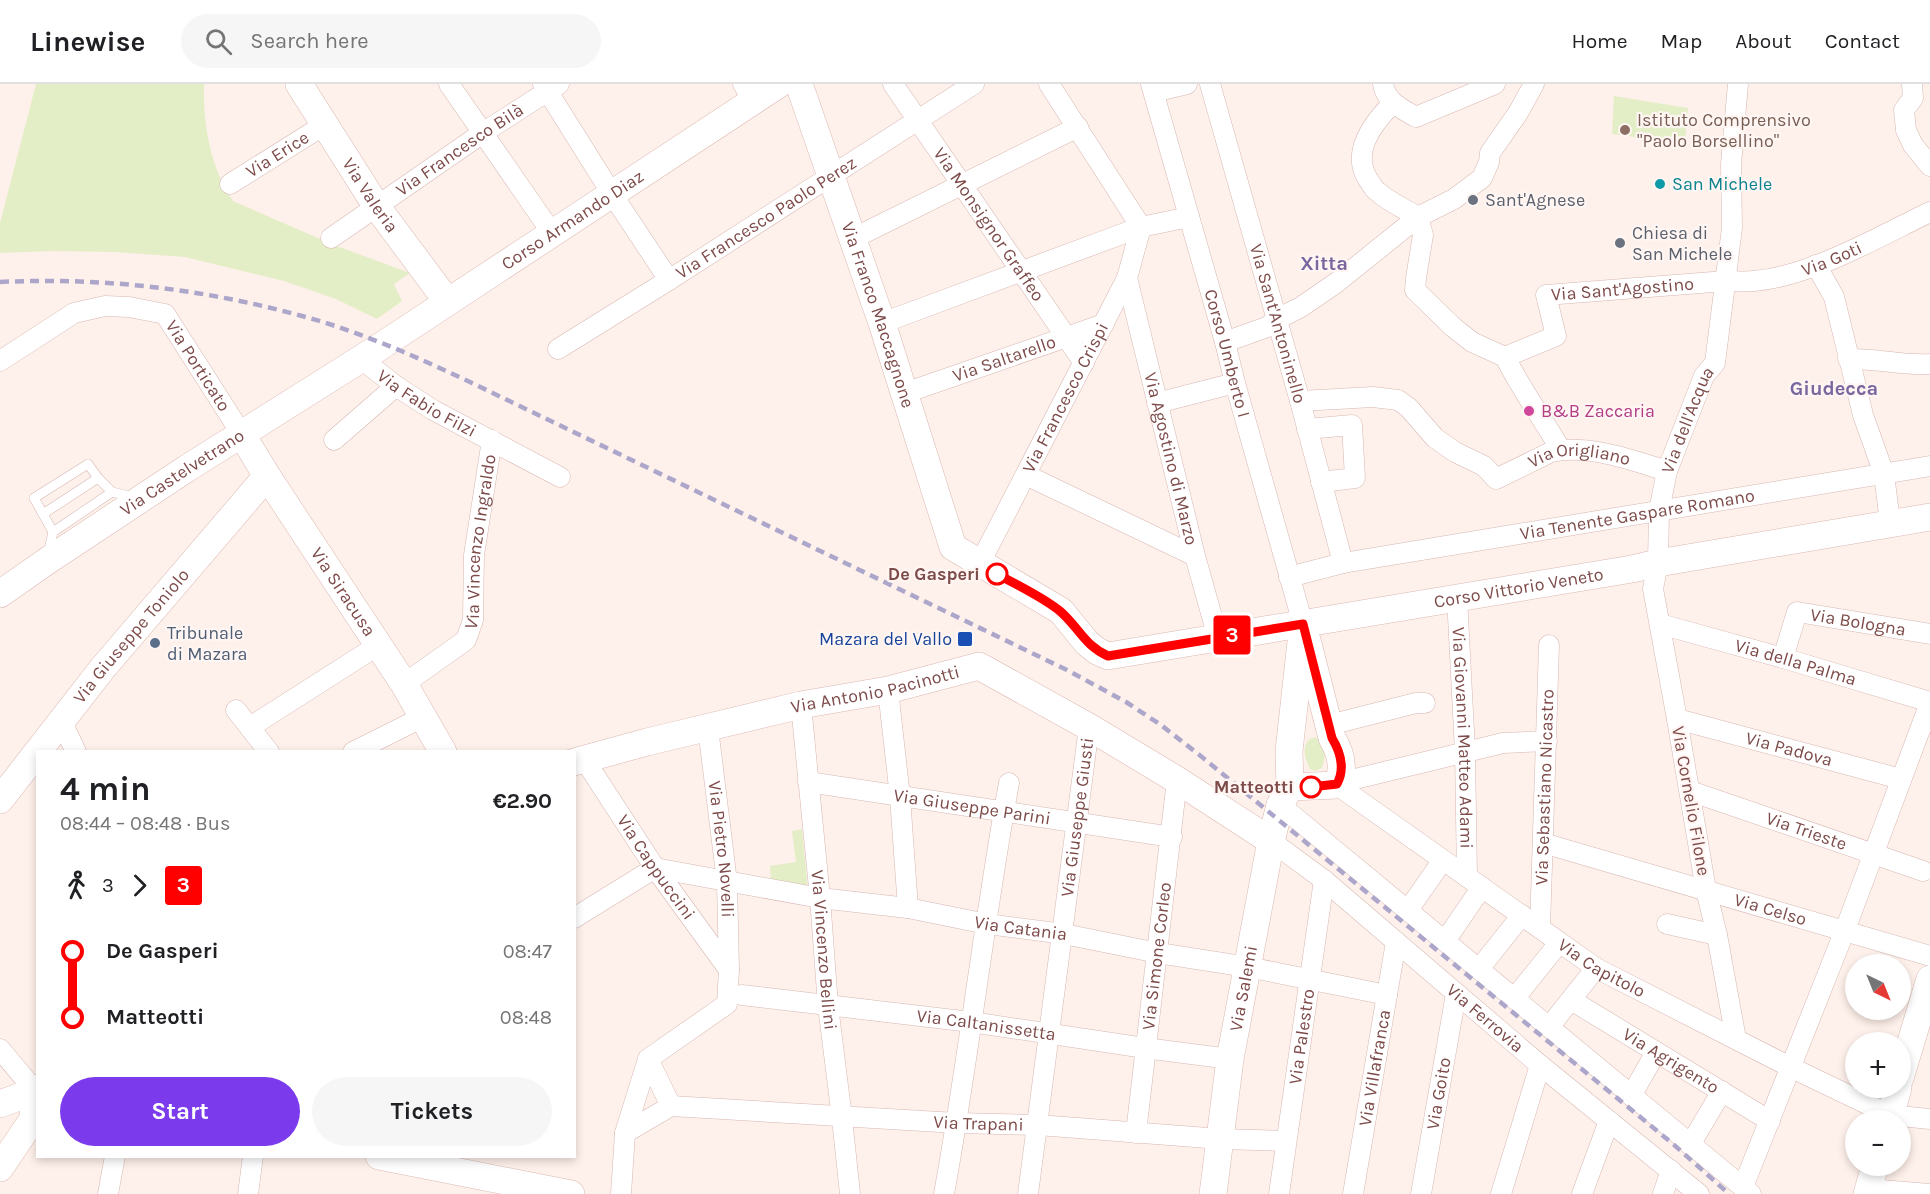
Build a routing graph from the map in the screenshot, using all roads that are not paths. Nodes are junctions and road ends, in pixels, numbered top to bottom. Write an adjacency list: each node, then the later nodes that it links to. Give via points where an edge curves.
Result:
1 (298, 84): 20 (main road, Via Valeria)
2 (449, 84): 22 (street)
3 (779, 84): 17 (main road, Corso Armando Diaz)
4 (799, 84): 24 (main road, Via Franco Maccagnone)
5 (893, 84): 19 (street, Via Monsignor Graffeo)
6 (974, 84): 19 (street, Via Francesco Paolo Perez)
7 (1049, 84): 21 (street)
8 (1187, 84): 16 (street)
9 (1210, 84): 42 (street, Via Sant'Antoninello)
10 (1383, 84): 18 (street)
11 (1495, 84): 18 (street, via 1416,117)
12 (1534, 84): 31 (street, via 1490,153 1482,177 1454,199)
13 (1738, 84): 40 (street, Via dell'Acqua)
14 (1912, 84): 23 (street, via 1913,98 1904,110 1906,129)
15 (550, 87): 22 (street, Via Francesco Bilà); 27 (street)
16 (1153, 88): 30 (street, Corso Umberto I)
17 (748, 93): 27 (main road, Corso Armando Diaz)
18 (1393, 103): 31 (street, via 1378,118 1363,144 1361,161 1377,192)
19 (917, 120): 24 (street, Via Francesco Paolo Perez); 26 (street, Via Monsignor Graffeo)
20 (324, 125): 25 (street, Via Erice); 28 (main road, Via Valeria)
21 (1078, 127): 26 (street); 32 (street)
22 (484, 132): 28 (street, Via Francesco Bilà); 33 (street)
23 (1930, 166)
24 (831, 176): 35 (main road, Via Franco Maccagnone); 39 (street, Via Francesco Paolo Perez)
25 (230, 184)
26 (962, 185): 35 (street); 37 (street, Via Monsignor Graffeo)
27 (612, 194): 33 (main road, Corso Armando Diaz); 39 (street)
28 (377, 207): 34 (street, Via Francesco Bilà); 41 (main road, Via Valeria)
29 (1930, 212): 36 (street, Via Goti)
30 (1189, 217): 32 (street); 46 (street, Corso Umberto I)
31 (1418, 217): 42 (street, via 1336,283); 49 (street, via 1423,235 1415,291 1472,342)
32 (1141, 227): 37 (street); 38 (street, Via Francesco Crispi)
33 (552, 233): 41 (main road, Corso Armando Diaz)
34 (331, 238)
35 (852, 239): 43 (main road, Via Franco Maccagnone)
36 (1816, 265): 40 (street, Via Goti, via 1780,277); 50 (street, via 1834,297)
37 (1020, 271): 43 (street); 45 (street, Via Monsignor Graffeo)
38 (1127, 278): 44 (street, Via Francesco Crispi); 58 (street, Via Agostino di Marzo)
39 (669, 280): 47 (street, Via Francesco Paolo Perez)
40 (1726, 281): 49 (street, Via Sant'Agostino, via 1546,295 1556,336); 65 (street, Via dell'Acqua, via 1715,363 1704,376)
41 (447, 301): 48 (main road, Corso Armando Diaz)
42 (1277, 319): 46 (street, via 1267,327); 57 (street, Via Sant'Antoninello)
43 (882, 323): 56 (main road, Via Franco Maccagnone)
44 (1104, 324): 45 (street, Via Saltarello); 52 (street, Via Francesco Crispi)
45 (1065, 338): 52 (street, Via Monsignor Graffeo); 56 (street, Via Saltarello)
46 (1226, 342): 54 (street, Corso Umberto I)
47 (558, 349)
48 (364, 357): 55 (street, Via Fabio Filzi); 60 (main road, Via Castelvetrano)
49 (1505, 357): 63 (street)
50 (1848, 359): 53 (street); 66 (street)
51 (0, 362): 60 (street, Via Porticato, via 74,313 105,306 165,314)
52 (1084, 363): 67 (street, Via Francesco Crispi)
53 (1930, 364)
54 (1235, 383): 58 (street); 84 (street, Corso Umberto I)
55 (396, 386): 61 (street); 62 (street, Via Fabio Filzi)
56 (905, 393): 81 (main road, Via Franco Maccagnone, via 953,547)
57 (1300, 401): 59 (street, Via Sant'Antoninello); 63 (street, Via Origliano, via 1373,397 1398,400 1435,438 1484,466 1496,479)
58 (1157, 403): 79 (street, Via Agostino di Marzo)
59 (1307, 429): 71 (street, Via Sant'Antoninello); 71 (street, via 1352,425 1355,478)
60 (241, 433): 68 (main road, Via Siracusa); 73 (main road, Via Castelvetrano)
61 (334, 440)
62 (492, 440): 69 (street, Via Fabio Filzi); 94 (street, Via Vincenzo Ingraldo, via 474,555 474,620 466,640)
63 (1560, 450): 65 (street, Via Origliano, via 1600,453)
64 (1930, 466): 66 (street, Via Tenente Gaspare Romano)
65 (1667, 471): 74 (street, Via dell'Acqua)
66 (1884, 474): 74 (street, Via Tenente Gaspare Romano); 77 (street)
67 (1026, 475): 79 (street); 81 (street, Via Francesco Crispi)
68 (267, 476): 92 (main road, Via Siracusa); 102 (main road, Via Giuseppe Toniolo, via 102,669)
69 (560, 477)
70 (98, 478): 72 (lane); 75 (lane); 75 (lane, via 88,464 34,498)
71 (1321, 482): 82 (street, Via Sant'Antoninello)
72 (112, 492): 73 (lane); 78 (lane)
73 (141, 499): 80 (main road, Via Castelvetrano)
74 (1659, 511): 82 (street, Via Tenente Gaspare Romano); 83 (street, Via dell'Acqua)
75 (43, 514): 78 (lane)
76 (1930, 517): 77 (main road, Corso Vittorio Veneto)
77 (1890, 522): 83 (main road, Corso Vittorio Veneto)
78 (53, 532): 80 (lane)
79 (1195, 556): 90 (street, Via Agostino di Marzo)
80 (47, 561): 85 (main road, Via Castelvetrano)
81 (980, 563): 90 (main road, Corso Vittorio Veneto, via 1060,611 1087,643 1108,656)
82 (1343, 563): 84 (street, Via Tenente Gaspare Romano)
83 (1658, 563): 86 (main road, Corso Vittorio Veneto); 88 (street, Via Cornelio Filone, via 1653,589)
84 (1287, 570): 87 (street, Corso Umberto I)
85 (0, 593)
86 (1457, 597): 87 (main road, Corso Vittorio Veneto); 114 (street, Via Giovanni Matteo Adami)
87 (1303, 624): 90 (main road, Corso Vittorio Veneto); 106 (main road); 113 (main road, Via Salemi)
88 (1660, 624): 93 (street, Via della Palma); 101 (street, Via Cornelio Filone)
89 (1930, 634): 93 (street, Via Bologna, via 1797,612)
90 (1218, 638)
91 (1550, 645): 107 (street, Via Sebastiano Nicastro)
92 (377, 646): 94 (main road, Via Siracusa); 103 (street)
93 (1783, 658): 97 (street, Via della Palma)
94 (404, 684): 100 (main road, Via Siracusa)
95 (888, 690): 98 (main road, Via Antonio Pacinotti); 104 (main road, Via Antonio Pacinotti, via 979,666); 124 (street)
96 (1425, 703): 106 (street, via 1374,713)
97 (1930, 703): 117 (street)
98 (801, 705): 105 (main road, Via Antonio Pacinotti); 120 (street, Via Vincenzo Bellini)
99 (236, 710): 103 (street)
100 (423, 717): 111 (street); 112 (main road, Via Siracusa)
101 (1677, 718): 117 (street, Via Padova); 122 (street, Via Cornelio Filone)
102 (62, 722): 108 (main road, Via Giuseppe Toniolo); 109 (street)
103 (250, 727): 110 (street)
104 (1089, 727): 118 (main road, Via Antonio Pacinotti); 127 (street, Via Giuseppe Giusti)
105 (708, 728): 116 (main road, Via Antonio Pacinotti); 136 (street, Via Pietro Novelli)
106 (1331, 732): 113 (main road, via 1316,727 1307,730); 119 (main road, via 1339,750)
107 (1547, 741): 114 (street, via 1503,743); 130 (street, Via Sebastiano Nicastro)
108 (40, 750)
109 (75, 750)
110 (267, 750)
111 (357, 750)
112 (442, 750)
113 (1289, 751): 123 (main road, Via Salemi)
114 (1465, 752): 119 (street); 137 (street, Via Giovanni Matteo Adami)
115 (36, 755): 125 (main road, Via Giuseppe Toniolo)
116 (579, 760): 133 (street, Via Cappuccini)
117 (1901, 779): 131 (street)
118 (1177, 780): 128 (street, Via Simone Corleo); 129 (main road, Via Antonio Pacinotti)
119 (1340, 780): 123 (main road); 132 (street, Via Capitolo)
120 (808, 782): 124 (street, Via Giuseppe Parini); 139 (street, Via Vincenzo Bellini)
121 (1009, 783): 126 (street)
122 (1690, 791): 131 (street, Via Trieste); 138 (street, Via Cornelio Filone)
123 (1285, 796): 129 (main road, Via Salemi); 141 (street)
124 (900, 797): 126 (street, Via Giuseppe Parini); 140 (street)
125 (0, 800)
126 (1004, 812): 127 (street, Via Giuseppe Parini); 144 (street)
127 (1077, 823): 128 (street, Via Giuseppe Parini); 148 (street, Via Giuseppe Giusti)
128 (1172, 837): 153 (street, Via Simone Corleo)
129 (1271, 841): 135 (street, Via Ferrovia); 155 (main road, Via Salemi)
130 (1543, 843): 138 (street, Via Celso); 146 (street, Via Sebastiano Nicastro)
131 (1873, 853): 134 (street, Via Trieste); 147 (street)
132 (1443, 860): 137 (street, Via Capitolo); 141 (street)
133 (655, 868): 136 (street, Via Catania); 143 (street); 158 (street, Via Cappuccini)
134 (1923, 871)
135 (1324, 880): 151 (street, Via Ferrovia); 159 (street, Via Palestro)
136 (727, 882): 139 (street, Via Catania); 158 (street, Via Pietro Novelli)
137 (1475, 882): 142 (street, Via Capitolo); 150 (street)
138 (1706, 890): 147 (street, Via Celso); 149 (street, Via Cornelio Filone)
139 (820, 898): 140 (street, Via Catania); 166 (street, Via Vincenzo Bellini)
140 (908, 908): 144 (street, Via Catania)
141 (1408, 909): 150 (street)
142 (1522, 915): 146 (street, Via Capitolo); 157 (street)
143 (576, 917)
144 (987, 924): 148 (street, Via Catania); 167 (street)
145 (1667, 924): 149 (street)
146 (1540, 928): 152 (street, Via Capitolo)
147 (1845, 930): 154 (street, Via Celso); 179 (street)
148 (1064, 934): 153 (street, Via Catania); 170 (street, Via Giuseppe Giusti)
149 (1717, 935): 171 (street, Via Cornelio Filone)
150 (1445, 941): 157 (street)
151 (1396, 942): 161 (street, Via Ferrovia); 162 (street, Via Villafranca)
152 (1560, 943): 156 (street, Via Capitolo); 164 (street)
153 (1158, 953): 155 (street, Via Catania); 172 (street, Via Simone Corleo)
154 (1930, 956)
155 (1248, 967): 159 (street, Via Catania); 177 (main road, Via Salemi)
156 (1596, 968): 165 (street); 171 (street, Via Capitolo)
157 (1479, 969): 164 (street)
158 (729, 973): 163 (street, Via Cappuccini)
159 (1309, 980): 162 (street, Via Catania); 198 (street, Via Palestro)
160 (1930, 980): 168 (main road)
161 (1456, 994): 178 (street, Via Ferrovia); 217 (street, Via Goito)
162 (1387, 995): 216 (street, Via Villafranca)
163 (734, 999): 166 (street, Via Caltanissetta); 176 (street)
164 (1515, 999): 169 (street)
165 (1571, 1000): 169 (street); 175 (street, Via Agrigento)
166 (828, 1006): 167 (street, Via Caltanissetta); 188 (street, Via Vincenzo Bellini)
167 (970, 1022): 170 (street, Via Caltanissetta); 193 (street)
168 (1923, 1022): 174 (main road)
169 (1549, 1027): 183 (street)
170 (1050, 1034): 172 (street, Via Caltanissetta); 194 (street, Via Giuseppe Giusti)
171 (1736, 1039): 179 (street, Via Capitolo)
172 (1145, 1048): 177 (street, Via Caltanissetta); 196 (street, Via Simone Corleo)
173 (0, 1049): 180 (street)
174 (1911, 1051)
175 (1656, 1052): 182 (street, Via Agrigento); 183 (street)
176 (648, 1059): 186 (street); 195 (street)
177 (1230, 1059): 197 (main road, Via Salemi)
178 (1540, 1065): 191 (street, Via Ferrovia); 218 (street)
179 (1790, 1067): 187 (street, Via Capitolo); 192 (street)
180 (36, 1089)
181 (36, 1090): 185 (main road)
182 (1722, 1090): 192 (street, Via Agrigento); 199 (street)
183 (1631, 1096): 199 (street)
184 (36, 1097): 203 (main road, via 33,1119)
185 (0, 1104)
186 (671, 1106): 188 (street, Via Trapani); 195 (street)
187 (1873, 1110)
188 (842, 1118): 193 (street, Via Trapani); 211 (street, Via Vincenzo Bellini)
189 (1911, 1119): 190 (street, Via Capitolo)
190 (1930, 1119)
191 (1609, 1121): 204 (street, Via Ferrovia); 219 (street)
192 (1770, 1121): 206 (street)
193 (957, 1123): 194 (street, Via Trapani); 212 (street)
194 (1038, 1125): 196 (street, Via Trapani); 213 (street, Via Giuseppe Giusti)
195 (625, 1133): 210 (street)
196 (1136, 1133): 197 (street, Via Trapani)
197 (1221, 1139): 198 (street, Via Trapani); 214 (main road, Via Salemi)
198 (1286, 1141): 215 (street, Via Palestro)
199 (1690, 1145): 206 (street)
200 (115, 1158): 207 (street)
201 (253, 1158): 208 (street)
202 (394, 1158): 209 (main road)
203 (0, 1168)
204 (1671, 1170): 220 (street); 221 (street, Via Ferrovia)
205 (1870, 1183): 222 (street)
206 (1747, 1191)
207 (108, 1194)
208 (248, 1194)
209 (571, 1194)
210 (621, 1194)
211 (850, 1194)
212 (944, 1194)
213 (1029, 1194)
214 (1213, 1194)
215 (1279, 1194)
216 (1353, 1194)
217 (1421, 1194)
218 (1501, 1194)
219 (1582, 1194)
220 (1663, 1194)
221 (1699, 1194)
222 (1930, 1194)

